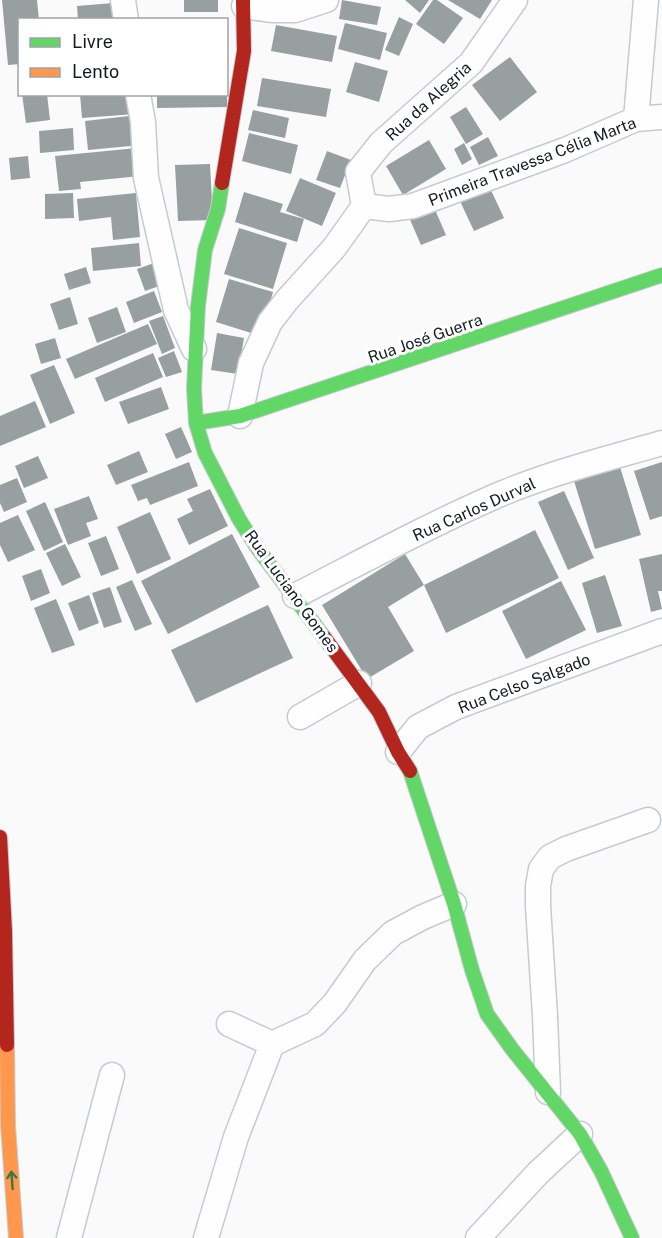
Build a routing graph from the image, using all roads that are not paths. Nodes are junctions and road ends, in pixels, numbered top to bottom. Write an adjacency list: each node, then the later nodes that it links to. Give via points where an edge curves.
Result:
1 (123, 0): 6 (street)
2 (326, 0): 5 (street, via 296,10 271,10)
3 (515, 0): 10 (street, Rua da Alegria, via 471,63 381,143 358,172)
4 (646, 0): 9 (street)
5 (244, 3): 12 (street, Rua Luciano Gomes, via 244,51 218,209 205,250)
6 (126, 18)
7 (138, 96): 12 (street, via 146,178 176,310)
8 (662, 117): 9 (street, Primeira Travessa Célia Marta)
9 (636, 119): 10 (street, Primeira Travessa Célia Marta, via 413,206)
10 (364, 206): 13 (street, via 334,248 270,322 251,363)
11 (662, 275): 13 (street, Rua José Guerra)
12 (196, 354): 14 (street, Rua Luciano Gomes)
13 (240, 416): 14 (street, Rua José Guerra)
14 (196, 423): 16 (street, Rua Luciano Gomes, via 224,493 258,549)
15 (662, 443): 16 (street, Rua Carlos Durval, via 565,470 497,495)
16 (294, 596): 18 (street, Rua Luciano Gomes)
17 (662, 631): 20 (street, Rua Celso Salgado, via 456,707 418,727)
18 (359, 683): 19 (street); 20 (street, Rua Luciano Gomes, via 379,712)
19 (300, 717)
20 (398, 752): 23 (street, Rua Luciano Gomes, via 409,769)
21 (648, 820): 27 (street, via 566,849 550,857 541,869 538,906)
22 (0, 837): 29 (street, one-way to 22, via 8,1126)
23 (454, 904): 25 (street, via 393,933 365,960 315,1024); 27 (street, Rua Luciano Gomes, via 488,1014)
24 (229, 1024): 25 (street)
25 (272, 1044): 31 (street, via 236,1137)
26 (112, 1075): 30 (street)
27 (548, 1092): 28 (street, Rua Luciano Gomes)
28 (580, 1134): 32 (street); 33 (street, Rua Luciano Gomes)
29 (16, 1238)
30 (69, 1238)
31 (206, 1238)
32 (478, 1238)
33 (632, 1238)

